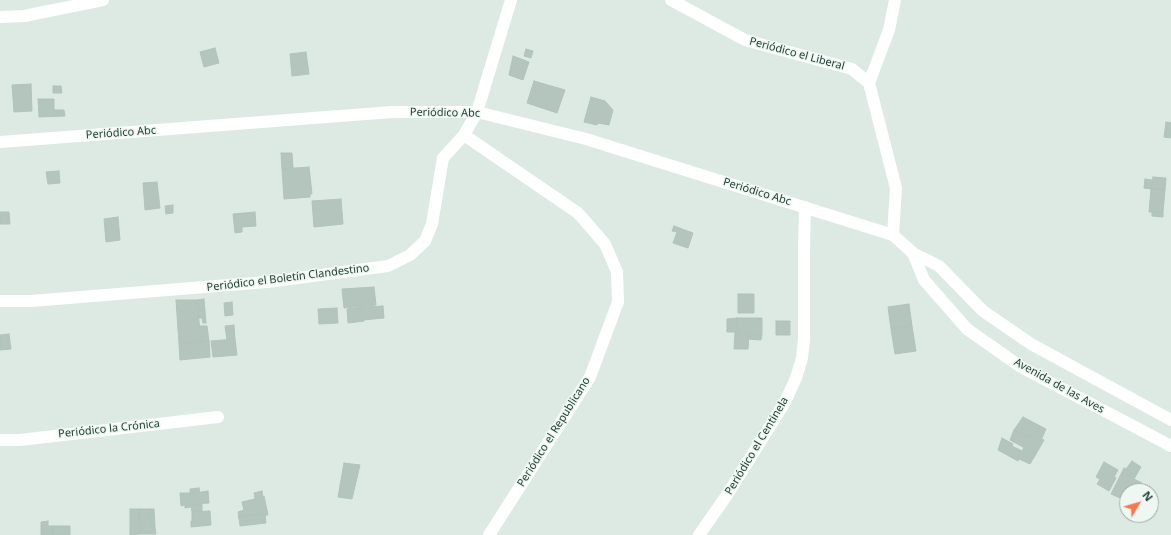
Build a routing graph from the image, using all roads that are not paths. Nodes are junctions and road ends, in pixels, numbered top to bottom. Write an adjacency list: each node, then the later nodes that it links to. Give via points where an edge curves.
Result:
1 (103, 0): 5 (street, via 24,16)
2 (511, 0): 7 (street)
3 (672, 0): 6 (street, Periódico el Liberal, via 745,40 852,69)
4 (895, 0): 6 (street, via 889,30)
5 (0, 17)
6 (869, 82): 11 (street, via 896,188)
7 (477, 112): 8 (street, Periódico el Boletín Clandestino); 9 (street, Periódico Abc, via 392,112); 10 (street, Periódico Abc, via 586,139)
8 (464, 135): 13 (street, Periódico el Boletín Clandestino, via 443,158 432,224 425,241 410,255 388,266 267,282 32,301); 18 (street, Periódico el Republicano, via 578,214 605,244 617,272 618,302 590,377)
9 (0, 142)
10 (805, 207): 11 (street, Periódico Abc); 19 (street, Periódico el Centinela, via 804,339 796,378 785,402)
11 (893, 235): 12 (street, Periódico Abc)
12 (913, 253): 15 (street, via 939,266 983,311 1031,344); 17 (street, Avenida de las Aves, via 924,280 967,329 1021,367)
13 (0, 301)
14 (218, 417): 16 (street, Periódico la Crónica, via 20,440)
15 (1171, 420)
16 (0, 440)
17 (1171, 446)
18 (489, 535)
19 (699, 535)

